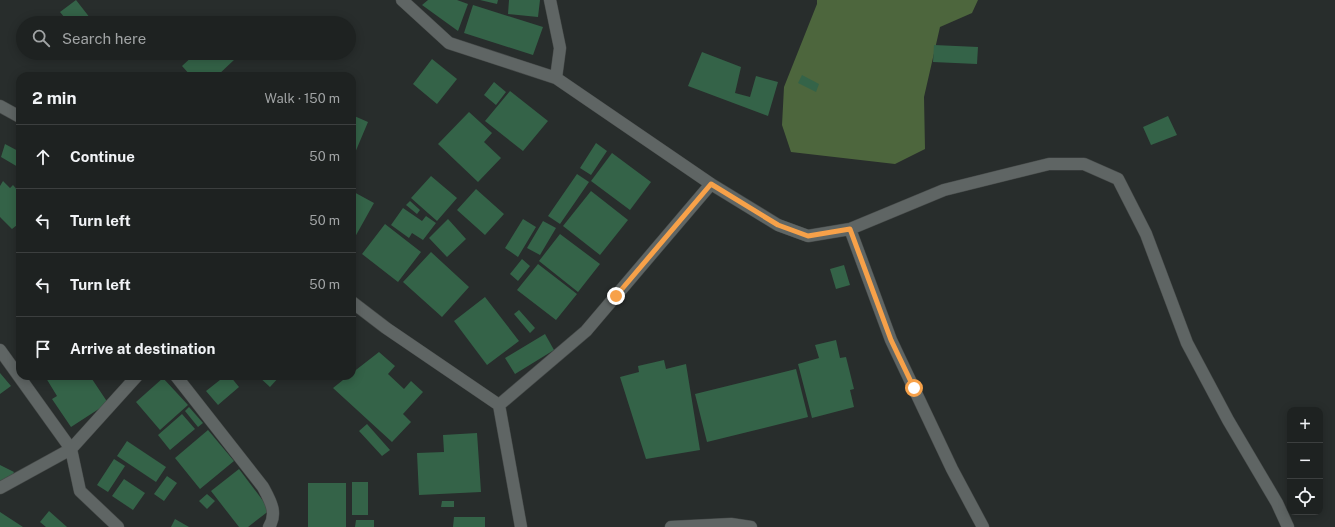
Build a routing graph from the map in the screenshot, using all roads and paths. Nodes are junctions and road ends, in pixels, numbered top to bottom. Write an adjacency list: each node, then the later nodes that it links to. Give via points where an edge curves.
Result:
1 (402, 0): 3 (street, via 449,42)
2 (550, 0): 3 (street, via 560,48)
3 (556, 78): 6 (street)
4 (0, 106): 5 (street)
5 (16, 115)
6 (711, 184): 7 (street, via 778,225 808,236); 14 (street, via 586,331)
7 (850, 229): 22 (street, via 891,340 952,469); 23 (street, via 944,190 1049,164 1084,164 1118,179 1146,234 1187,343)
8 (356, 305): 14 (street)
9 (0, 350): 10 (street)
10 (16, 372)
11 (22, 380): 15 (street)
12 (132, 380): 15 (street)
13 (179, 380): 18 (street, via 262,487 273,507 272,523)
14 (499, 405): 19 (street)
15 (72, 449): 16 (street); 17 (street, via 80,491)
16 (0, 488)
17 (118, 527)
18 (269, 527)
19 (521, 527)
20 (671, 527): 21 (street, via 731,524)
21 (751, 527)
22 (983, 527)
23 (1288, 527)

